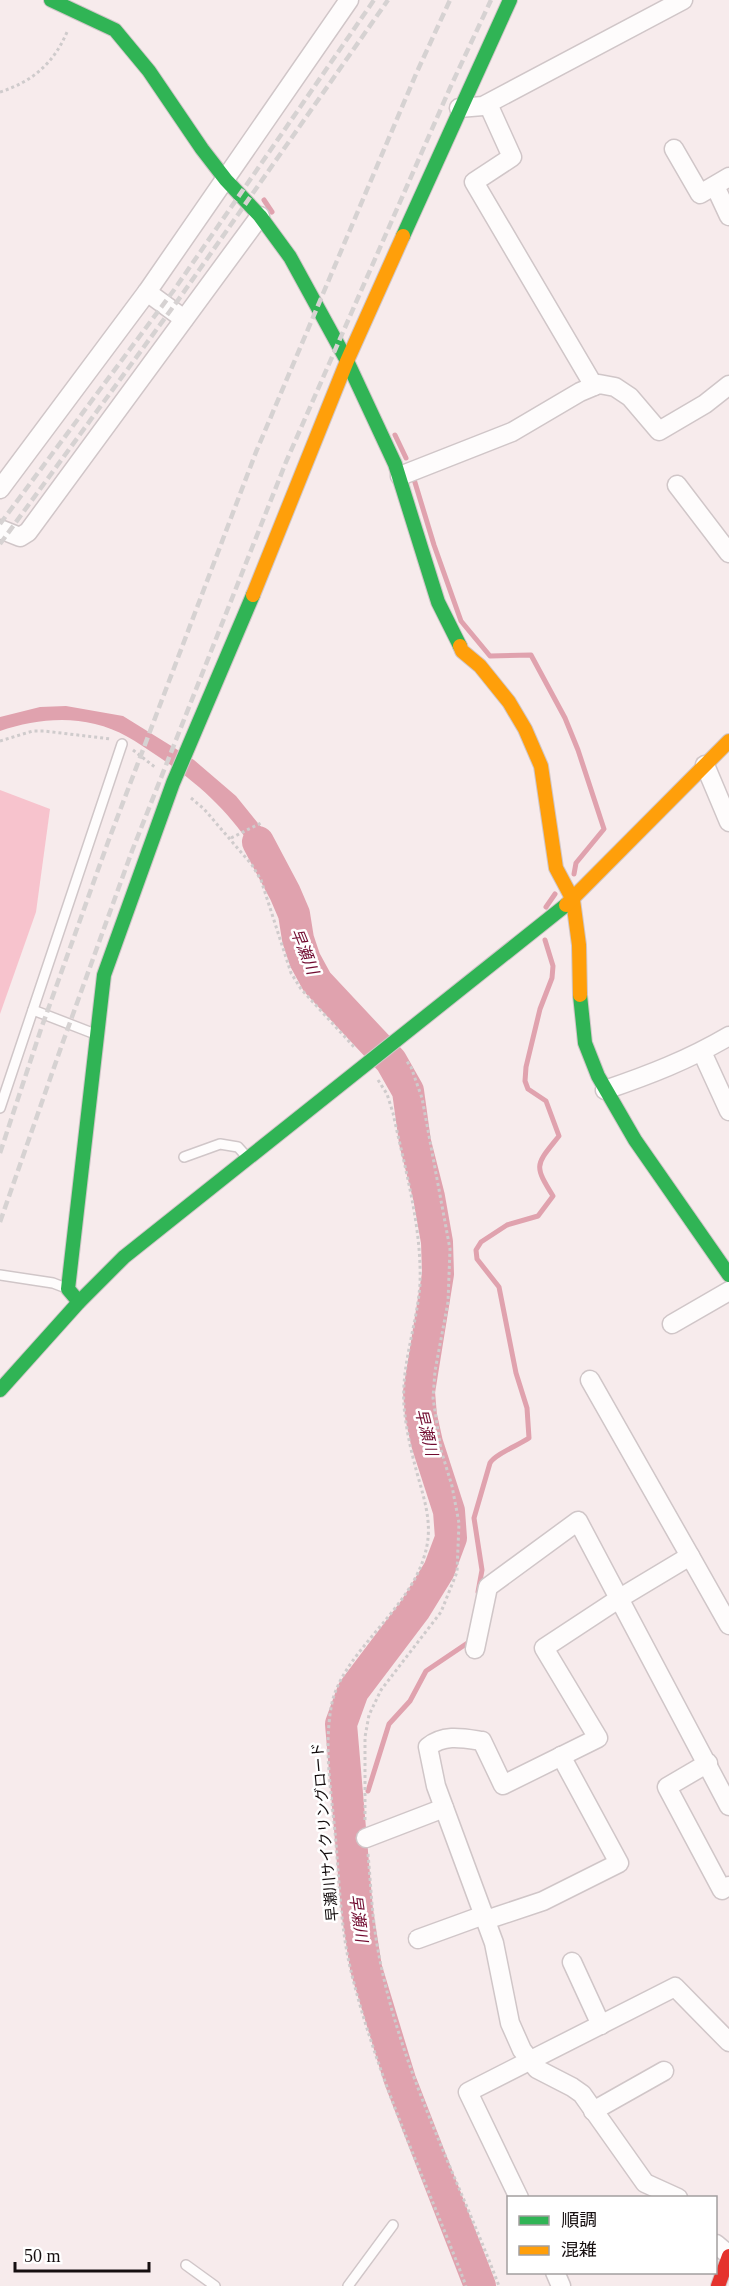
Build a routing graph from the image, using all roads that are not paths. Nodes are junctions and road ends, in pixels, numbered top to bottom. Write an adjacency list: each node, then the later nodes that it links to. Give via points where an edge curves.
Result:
1 (51, 0): 8 (street, via 115,30)
2 (349, 0): 8 (street)
3 (510, 0): 6 (street)
4 (683, 0): 5 (street)
5 (488, 104): 6 (street); 16 (street, via 512,157 474,182)
6 (459, 108): 14 (street)
7 (674, 149): 9 (street, via 700,194)
8 (226, 180): 10 (street); 12 (street)
9 (722, 181): 11 (street)
10 (260, 216): 13 (street); 14 (street, via 290,257)
11 (729, 216)
12 (147, 292): 13 (street); 19 (street)
13 (184, 319): 20 (street, via 28,532 20,537)
14 (347, 361): 17 (street); 28 (street, via 176,777 104,975)
15 (729, 385): 16 (street, via 659,431 630,397 615,387)
16 (594, 386): 17 (street, via 512,432)
17 (400, 476): 26 (street, via 438,602 462,651 480,666 509,702 541,766 556,868)
18 (678, 485): 21 (street)
19 (0, 489)
20 (0, 529)
21 (729, 553)
22 (729, 741): 24 (street)
23 (122, 744): 27 (lane)
24 (705, 765): 25 (street); 26 (street)
25 (729, 822)
26 (573, 900): 31 (street, via 585,1043); 35 (street, via 391,1043 365,1057)
27 (33, 1010): 28 (lane); 32 (lane)
28 (97, 1035): 38 (street)
29 (729, 1036): 30 (street)
30 (702, 1052): 31 (street); 33 (street)
31 (605, 1090): 37 (street)
32 (0, 1108)
33 (729, 1112)
34 (184, 1157): 35 (lane, via 220,1144 238,1147)
35 (248, 1158): 40 (street, via 123,1257)
36 (0, 1275): 38 (lane)
37 (729, 1275)
38 (68, 1289): 40 (street)
39 (729, 1291): 41 (street)
40 (79, 1302): 43 (street)
41 (672, 1324)
42 (590, 1380): 44 (street)
43 (0, 1390)
44 (690, 1556): 45 (street); 46 (street)
45 (620, 1598): 47 (street, via 578,1521 488,1587); 48 (street, via 544,1648 598,1738); 49 (street)
46 (729, 1625)
47 (475, 1649)
48 (561, 1756): 51 (street, via 503,1785 482,1741 454,1737 436,1740 428,1747 428,1758); 54 (street, via 619,1863 543,1901)
49 (708, 1763): 50 (street); 53 (street, via 667,1787 722,1890)
50 (729, 1806)
51 (444, 1808): 52 (street); 54 (street)
52 (366, 1838)
53 (729, 1886)
54 (485, 1918): 55 (street); 59 (street, via 494,1943 510,2024)
55 (418, 1939)
56 (572, 1962): 57 (street)
57 (601, 2025): 58 (street, via 675,1987); 59 (street)
58 (729, 2042)
59 (530, 2060): 61 (street, via 537,2069 582,2094); 62 (street, via 468,2092)
60 (664, 2071): 61 (street)
61 (593, 2111): 63 (street, via 645,2183)
62 (518, 2196)
63 (674, 2196)
64 (393, 2225): 69 (lane)
65 (717, 2245): 66 (street)
66 (729, 2256): 70 (street)
67 (186, 2265): 68 (lane)
68 (214, 2286)
69 (348, 2286)
70 (718, 2286)

